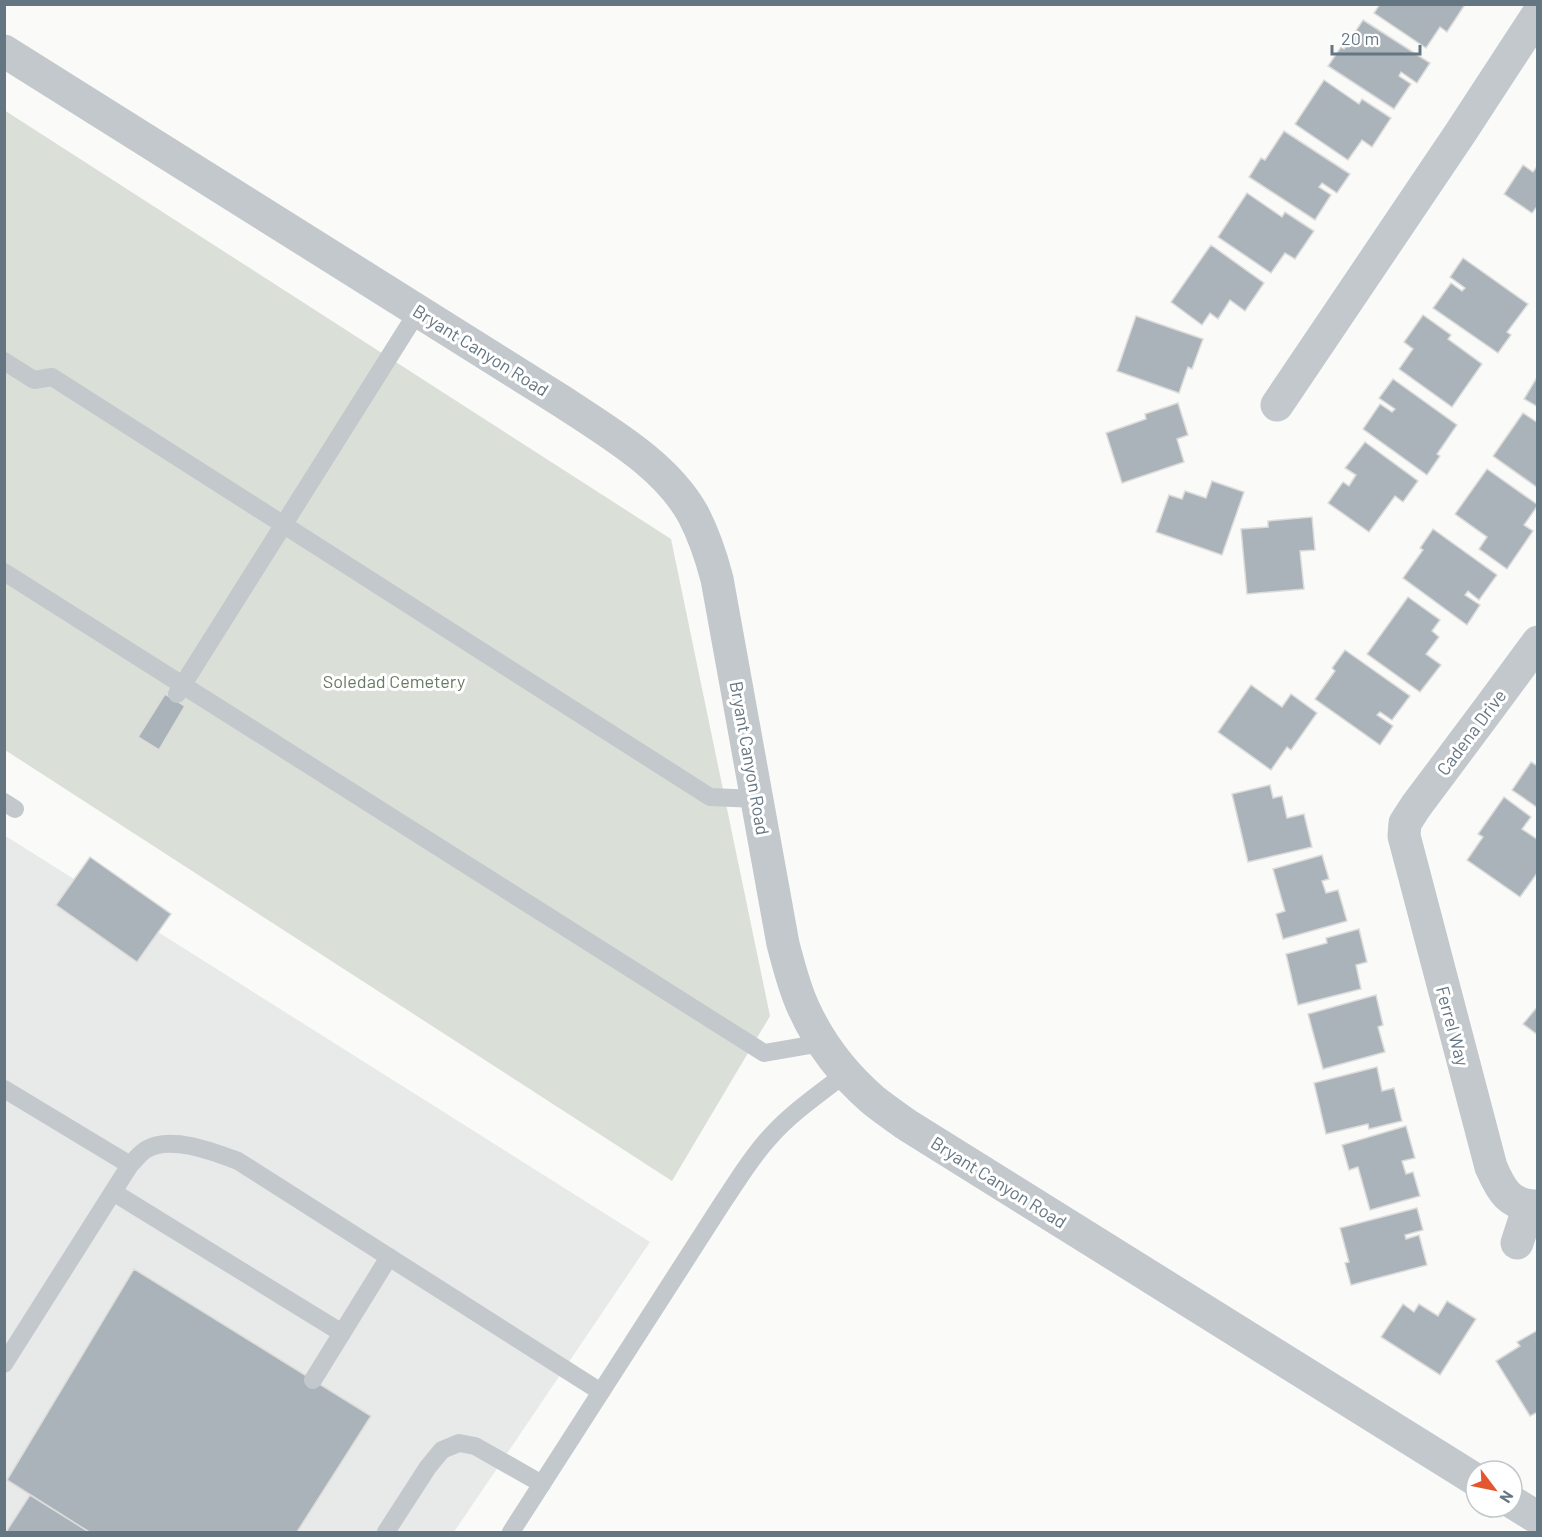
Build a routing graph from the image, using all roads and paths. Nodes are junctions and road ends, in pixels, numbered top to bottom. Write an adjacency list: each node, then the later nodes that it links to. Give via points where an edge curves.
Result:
1 (1538, 14): 5 (street)
2 (4, 51): 3 (street, Bryant Canyon Road)
3 (418, 311): 6 (lane); 10 (street, Bryant Canyon Road, via 630,448 655,468 692,512 717,579)
4 (4, 361): 6 (lane, via 34,380 51,377)
5 (1277, 405)
6 (283, 525): 9 (lane); 10 (lane, via 710,797)
7 (4, 572): 9 (lane)
8 (1538, 642): 11 (street, Cadena Drive)
9 (179, 689): 12 (lane, via 764,1053)
10 (757, 799): 12 (street, Bryant Canyon Road, via 783,944 804,1008)
11 (1405, 822): 17 (street, Ferrel Way, via 1412,871 1491,1167 1508,1197)
12 (822, 1043): 13 (street, Bryant Canyon Road)
13 (846, 1073): 23 (lane, via 771,1135 759,1150); 24 (street, Bryant Canyon Road, via 873,1100 907,1125)
14 (4, 1089): 15 (lane)
15 (130, 1165): 16 (lane); 19 (lane, via 147,1149 168,1143 216,1152 238,1161)
16 (113, 1192): 20 (lane); 21 (lane)
17 (1534, 1206): 18 (street)
18 (1517, 1244)
19 (389, 1257): 20 (lane); 23 (lane)
20 (342, 1333): 22 (lane)
21 (4, 1364)
22 (313, 1380)
23 (601, 1392): 25 (lane)
24 (1464, 1473)
25 (542, 1484): 28 (lane, via 475,1446 459,1443 442,1450 428,1467); 29 (lane)
26 (1524, 1509): 27 (street)
27 (1538, 1518)
28 (386, 1533)
29 (511, 1533)

